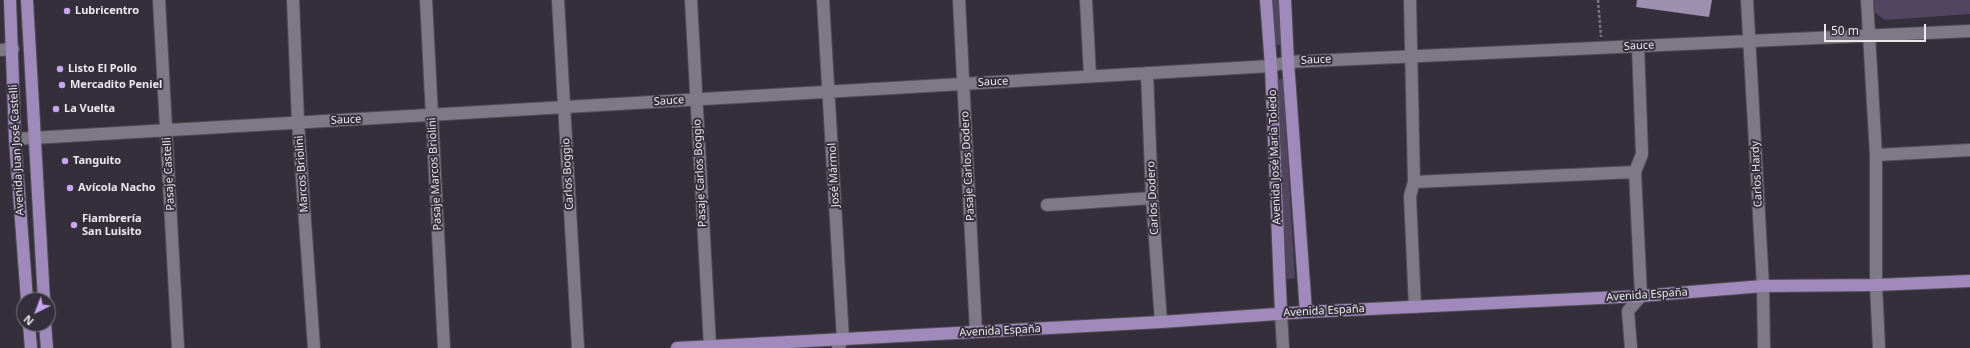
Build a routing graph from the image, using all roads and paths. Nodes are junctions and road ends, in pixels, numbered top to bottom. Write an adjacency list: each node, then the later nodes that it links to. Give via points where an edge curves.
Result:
1 (10, 0): 22 (main road, Avenida Juan José Castelli)
2 (27, 0): 36 (main road, Avenida Juan José Castelli)
3 (159, 0): 35 (street, Pasaje Castelli)
4 (293, 0): 34 (street, Marcos Briolini)
5 (426, 0): 33 (street, Pasaje Marcos Briolini)
6 (558, 0): 32 (street, Carlos Boggio)
7 (691, 0): 31 (street, Pasaje Carlos Boggio)
8 (823, 0): 30 (street, José Mármol)
9 (959, 0): 29 (street, Pasaje Carlos Dodero)
10 (1086, 0): 28 (street)
11 (1266, 0): 26 (main road, Avenida José María Toledo)
12 (1285, 0): 25 (main road, Avenida José María Toledo)
13 (1410, 0): 24 (street)
14 (1598, 0): 21 (path)
15 (1747, 0): 19 (street, Carlos Hardy)
16 (1867, 0): 18 (street)
17 (1970, 31): 18 (street, Sauce)
18 (1869, 36): 19 (street, Sauce); 39 (street)
19 (1749, 41): 20 (street, Sauce); 46 (street, Carlos Hardy)
20 (1638, 46): 21 (street, Sauce); 40 (street, via 1642,154)
21 (1601, 48): 24 (street, Sauce)
22 (13, 49): 23 (street); 37 (main road, Avenida Juan José Castelli)
23 (0, 50)
24 (1412, 56): 25 (street, Sauce); 41 (street)
25 (1288, 62): 26 (street, Sauce); 51 (main road, Avenida José María Toledo)
26 (1271, 66): 27 (street, Sauce); 52 (main road, Avenida José María Toledo)
27 (1147, 73): 28 (street, Sauce); 42 (street, Carlos Dodero)
28 (1090, 76): 29 (street, Sauce)
29 (964, 84): 30 (street, Sauce); 56 (street, Pasaje Carlos Dodero)
30 (829, 91): 31 (street, Sauce); 57 (street, José Mármol)
31 (696, 99): 32 (street, Sauce); 58 (street, Pasaje Carlos Boggio)
32 (564, 108): 33 (street, Sauce); 64 (street, Carlos Boggio)
33 (432, 115): 34 (street, Sauce); 63 (street, Pasaje Marcos Briolini)
34 (298, 122): 35 (street, Sauce); 62 (street, Marcos Briolini)
35 (166, 130): 36 (street, Sauce); 61 (street, Pasaje Castelli)
36 (36, 137): 37 (street, Sauce); 48 (main road, Avenida Juan José Castelli)
37 (15, 139): 47 (main road, Avenida Juan José Castelli)
38 (1970, 150): 39 (street)
39 (1876, 155): 45 (street)
40 (1635, 172): 41 (street); 49 (street)
41 (1414, 182): 50 (street, via 1410,196)
42 (1152, 198): 43 (street); 53 (street, Carlos Dodero)
43 (1047, 205)
44 (1970, 281): 45 (main road, Avenida España)
45 (1876, 285): 46 (main road, Avenida España); 69 (street)
46 (1763, 286): 49 (main road, Avenida España); 68 (street, Carlos Hardy)
47 (26, 292)
48 (44, 292)
49 (1641, 296): 50 (main road, Avenida España); 67 (street, via 1628,311)
50 (1415, 307): 51 (main road, Avenida España)
51 (1306, 312): 52 (main road, Avenida España)
52 (1281, 313): 53 (main road, Avenida España); 66 (street)
53 (1161, 322): 56 (main road, Avenida España)
54 (29, 332): 59 (main road)
55 (46, 332): 60 (main road)
56 (976, 332): 57 (main road, Avenida España)
57 (840, 344): 58 (main road, Avenida España)
58 (710, 346): 65 (main road, Avenida España)
59 (30, 348)
60 (47, 348)
61 (178, 348)
62 (314, 348)
63 (444, 348)
64 (578, 348)
65 (677, 348)
66 (1282, 348)
67 (1631, 348)
68 (1764, 348)
69 (1879, 348)

